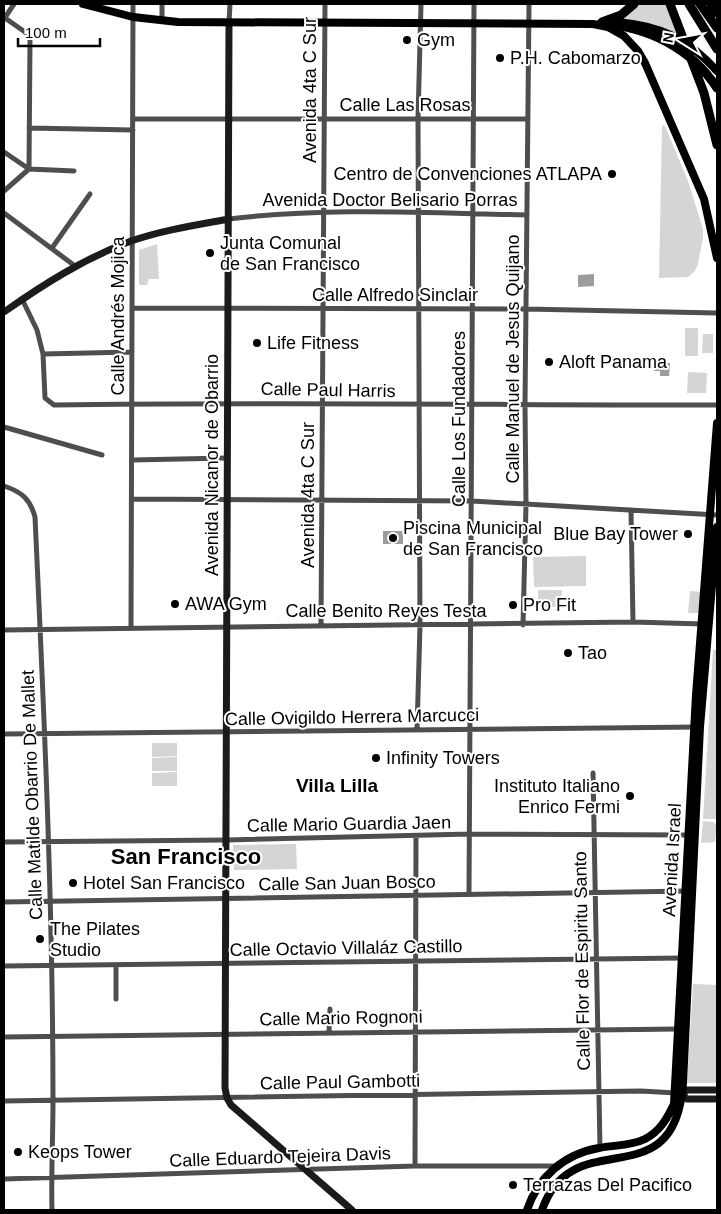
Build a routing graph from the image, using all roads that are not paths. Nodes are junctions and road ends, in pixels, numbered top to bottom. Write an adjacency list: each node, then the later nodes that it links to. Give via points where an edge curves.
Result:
1 (14, 4): 17 (street)
2 (83, 4): 16 (main road)
3 (133, 4): 16 (street, Calle Andrés Mojica)
4 (162, 4): 18 (street)
5 (230, 4): 19 (street)
6 (324, 4): 20 (street, Avenida 4ta C Sur)
7 (421, 4): 22 (street)
8 (474, 4): 23 (street, Calle Los Fundadores)
9 (529, 4): 24 (street, Calle Manuel de Jesus Quijano)
10 (634, 4): 21 (highway, via 621,15)
11 (670, 4): 37 (highway, via 704,93)
12 (689, 4): 26 (highway)
13 (700, 4): 25 (highway)
14 (711, 4): 15 (highway)
15 (717, 13)
16 (133, 17): 18 (main road); 30 (street, Calle Andrés Mojica)
17 (4, 19): 35 (street, via 28,35 30,40)
18 (162, 21): 19 (main road)
19 (229, 23): 20 (main road); 34 (main road, Avenida Nicanor de Obarrio)
20 (324, 23): 22 (main road); 31 (street, Avenida 4ta C Sur)
21 (598, 23): 24 (main road); 27 (main road, via 637,24 674,36 689,44); 28 (highway, via 636,30 670,44 700,65); 51 (main road, via 624,36 645,63 704,198)
22 (421, 24): 23 (main road); 29 (street)
23 (474, 24): 24 (main road); 32 (street, Calle Los Fundadores)
24 (529, 24): 33 (street, Calle Manuel de Jesus Quijano)
25 (717, 28)
26 (717, 49)
27 (717, 71)
28 (717, 88)
29 (418, 118): 31 (street, Calle Las Rosas); 32 (street, Calle Las Rosas); 45 (street)
30 (133, 119): 34 (street, Calle Las Rosas); 36 (street, Calle Andrés Mojica)
31 (324, 119): 34 (street, Calle Las Rosas); 43 (street, Avenida 4ta C Sur)
32 (473, 119): 33 (street, Calle Las Rosas); 46 (street, Calle Los Fundadores)
33 (528, 119): 47 (street, Calle Manuel de Jesus Quijano)
34 (229, 120): 48 (main road, Avenida Nicanor de Obarrio)
35 (30, 128): 36 (street); 39 (street)
36 (133, 130): 49 (street, Calle Andrés Mojica)
37 (717, 145)
38 (4, 152): 39 (street)
39 (29, 169): 40 (street); 41 (street)
40 (74, 171)
41 (4, 191)
42 (90, 194): 50 (street)
43 (324, 212): 45 (street, Avenida Doctor Belisario Porras); 48 (street, Avenida Doctor Belisario Porras); 56 (street, Avenida 4ta C Sur)
44 (4, 213): 50 (street)
45 (418, 213): 46 (street, Avenida Doctor Belisario Porras); 57 (street)
46 (473, 214): 47 (street, Avenida Doctor Belisario Porras); 58 (street, Calle Los Fundadores)
47 (527, 215): 59 (street, Calle Manuel de Jesus Quijano)
48 (229, 219): 49 (main road, Avenida Doctor Belisario Porras); 55 (main road, Avenida Nicanor de Obarrio)
49 (132, 241): 52 (main road, Avenida Doctor Belisario Porras); 54 (street, Calle Andrés Mojica)
50 (52, 248): 52 (street)
51 (717, 258)
52 (75, 266): 53 (main road, Avenida Doctor Belisario Porras)
53 (22, 300): 60 (main road, Avenida Doctor Belisario Porras); 63 (street, Calle Paul Harris, via 37,330)
54 (132, 308): 55 (street, Calle Alfredo Sinclair); 62 (street, Calle Andrés Mojica)
55 (228, 309): 56 (street, Calle Alfredo Sinclair); 65 (main road, Avenida Nicanor de Obarrio)
56 (324, 309): 57 (street, Calle Alfredo Sinclair); 64 (street, Avenida 4ta C Sur)
57 (420, 309): 58 (street, Calle Alfredo Sinclair); 68 (street)
58 (473, 309): 59 (street, Calle Alfredo Sinclair); 67 (street, Calle Los Fundadores)
59 (526, 309): 61 (street, Calle Alfredo Sinclair); 69 (street, Calle Manuel de Jesus Quijano)
60 (4, 312)
61 (717, 313)
62 (132, 352): 63 (street); 66 (street, Calle Andrés Mojica)
63 (43, 354): 66 (street, Calle Paul Harris, via 44,391 48,402 54,405)
64 (322, 402): 65 (street, Calle Paul Harris); 68 (street, Calle Paul Harris); 77 (street, Avenida 4ta C Sur)
65 (228, 403): 66 (street, Calle Paul Harris); 74 (main road, Avenida Nicanor de Obarrio)
66 (132, 404): 75 (street, Calle Andrés Mojica)
67 (472, 404): 68 (street, Calle Paul Harris); 69 (street, Calle Paul Harris); 81 (street, Calle Los Fundadores)
68 (419, 405): 80 (street)
69 (524, 405): 70 (street, Calle Paul Harris); 82 (street, Calle Manuel de Jesus Quijano)
70 (717, 405)
71 (717, 423): 84 (main road, Avenida Israel)
72 (4, 427): 73 (street)
73 (102, 455)
74 (227, 458): 75 (street); 79 (main road, Avenida Nicanor de Obarrio)
75 (132, 460): 78 (street, Calle Andrés Mojica)
76 (4, 486): 94 (street, Calle Matilde Obarrio De Mallet, via 22,493 31,503 35,516)
77 (322, 498): 79 (street); 80 (street); 92 (street, Avenida 4ta C Sur)
78 (132, 499): 79 (street); 95 (street, Calle Andrés Mojica)
79 (227, 500): 93 (main road, Avenida Nicanor de Obarrio)
80 (418, 500): 81 (street); 90 (street)
81 (472, 501): 82 (street); 88 (street, Calle Los Fundadores)
82 (526, 504): 83 (street); 91 (street, Calle Manuel de Jesus Quijano)
83 (631, 510): 84 (street); 87 (street)
84 (714, 514): 86 (main road, Avenida Israel)
85 (717, 527): 86 (main road, Avenida Israel)
86 (710, 602): 89 (main road, Avenida Israel)
87 (633, 622): 89 (street, Calle Benito Reyes Testa); 91 (street, Calle Benito Reyes Testa)
88 (470, 624): 90 (street, Calle Benito Reyes Testa); 91 (street, Calle Benito Reyes Testa); 99 (street, Calle Los Fundadores)
89 (706, 624): 97 (main road, Avenida Israel)
90 (420, 625): 92 (street, Calle Benito Reyes Testa); 98 (street)
91 (523, 625)
92 (321, 626): 93 (street, Calle Benito Reyes Testa)
93 (226, 627): 95 (street, Calle Benito Reyes Testa); 100 (main road, Avenida Nicanor de Obarrio)
94 (40, 628): 95 (street, Calle Benito Reyes Testa); 96 (street, Calle Benito Reyes Testa); 102 (street, Calle Matilde Obarrio De Mallet)
95 (132, 628)
96 (4, 630)
97 (697, 727): 99 (street, Calle Ovigildo Herrera Marcucci); 106 (main road, Avenida Israel)
98 (417, 730): 99 (street, Calle Ovigildo Herrera Marcucci); 100 (street, Calle Ovigildo Herrera Marcucci)
99 (470, 730): 104 (street, Calle Los Fundadores)
100 (226, 733): 102 (street, Calle Ovigildo Herrera Marcucci); 108 (main road, Avenida Nicanor de Obarrio)
101 (4, 734): 102 (street, Calle Ovigildo Herrera Marcucci)
102 (45, 734): 109 (street, Calle Matilde Obarrio De Mallet)
103 (593, 773): 105 (street, Calle Flor de Espiritu Santo)
104 (470, 834): 105 (street, Calle Mario Guardia Jaen); 107 (street, Calle Mario Guardia Jaen); 113 (street, Calle Los Fundadores)
105 (594, 834): 106 (street, Calle Mario Guardia Jaen); 111 (street, Calle Flor de Espiritu Santo)
106 (691, 835): 112 (main road, Avenida Israel)
107 (416, 836): 108 (street, Calle Mario Guardia Jaen); 114 (street)
108 (226, 840): 109 (street, Calle Mario Guardia Jaen); 115 (main road, Avenida Nicanor de Obarrio)
109 (47, 841): 110 (street, Calle Mario Guardia Jaen); 116 (street, Calle Matilde Obarrio De Mallet)
110 (4, 842)
111 (594, 891): 112 (street, Calle San Juan Bosco); 113 (street, Calle San Juan Bosco); 118 (street, Calle Flor de Espiritu Santo)
112 (688, 891): 119 (main road, Avenida Israel)
113 (469, 894): 114 (street, Calle San Juan Bosco)
114 (414, 897): 115 (street, Calle San Juan Bosco); 120 (street)
115 (226, 899): 116 (street, Calle San Juan Bosco); 121 (main road, Avenida Nicanor de Obarrio)
116 (48, 901): 117 (street, Calle San Juan Bosco); 122 (street, Calle Matilde Obarrio De Mallet)
117 (4, 902)
118 (596, 958): 119 (street, Calle Octavio Villaláz Castillo); 120 (street, Calle Octavio Villaláz Castillo); 127 (street, Calle Flor de Espiritu Santo)
119 (686, 958): 128 (main road, Avenida Israel); 136 (main road, Avenida Israel)
120 (416, 961): 121 (street, Calle Octavio Villaláz Castillo); 129 (street)
121 (225, 964): 123 (street, Calle Octavio Villaláz Castillo); 131 (main road, Avenida Nicanor de Obarrio)
122 (51, 965): 123 (street, Calle Octavio Villaláz Castillo); 124 (street, Calle Octavio Villaláz Castillo); 132 (street, Calle Matilde Obarrio De Mallet)
123 (116, 965): 125 (street)
124 (4, 966)
125 (116, 999)
126 (330, 1009): 130 (street)
127 (596, 1030): 128 (street, Calle Mario Rognoni); 129 (street, Calle Mario Rognoni); 135 (street, Calle Flor de Espiritu Santo)
128 (679, 1030): 136 (main road, Avenida Israel)
129 (416, 1031): 130 (street, Calle Mario Rognoni); 137 (street)
130 (329, 1032): 131 (street, Calle Mario Rognoni)
131 (225, 1033): 132 (street, Calle Mario Rognoni); 138 (main road, Avenida Nicanor de Obarrio)
132 (52, 1036): 133 (street, Calle Mario Rognoni); 141 (street, Calle Matilde Obarrio De Mallet)
133 (4, 1037)
134 (717, 1090): 136 (main road)
135 (598, 1092): 136 (street, Calle Paul Gambotti); 137 (street, Calle Paul Gambotti); 142 (street, Calle Flor de Espiritu Santo)
136 (679, 1093): 139 (main road, via 687,1100); 142 (main road, Avenida Israel, via 668,1117 644,1140); 151 (main road, Avenida Israel, via 679,1114 657,1145 646,1152 570,1171 549,1193)
137 (416, 1095): 138 (street, Calle Paul Gambotti); 143 (street)
138 (227, 1098): 141 (street, Calle Paul Gambotti); 145 (main road, via 231,1105)
139 (717, 1099)
140 (4, 1101): 141 (street, Calle Paul Gambotti)
141 (53, 1101): 147 (street, Calle Matilde Obarrio De Mallet)
142 (600, 1148): 144 (main road, Avenida Israel, via 573,1156)
143 (415, 1166): 144 (street, Calle Eduardo Tejeira Davis); 145 (street, Calle Eduardo Tejeira Davis)
144 (556, 1166): 150 (main road, Avenida Israel, via 537,1187)
145 (308, 1170): 147 (street, Calle Eduardo Tejeira Davis); 149 (main road)
146 (4, 1178): 147 (street, Calle Eduardo Tejeira Davis)
147 (51, 1178): 148 (street, Calle Matilde Obarrio De Mallet)
148 (52, 1210)
149 (352, 1210)
150 (527, 1210)
151 (542, 1210)

